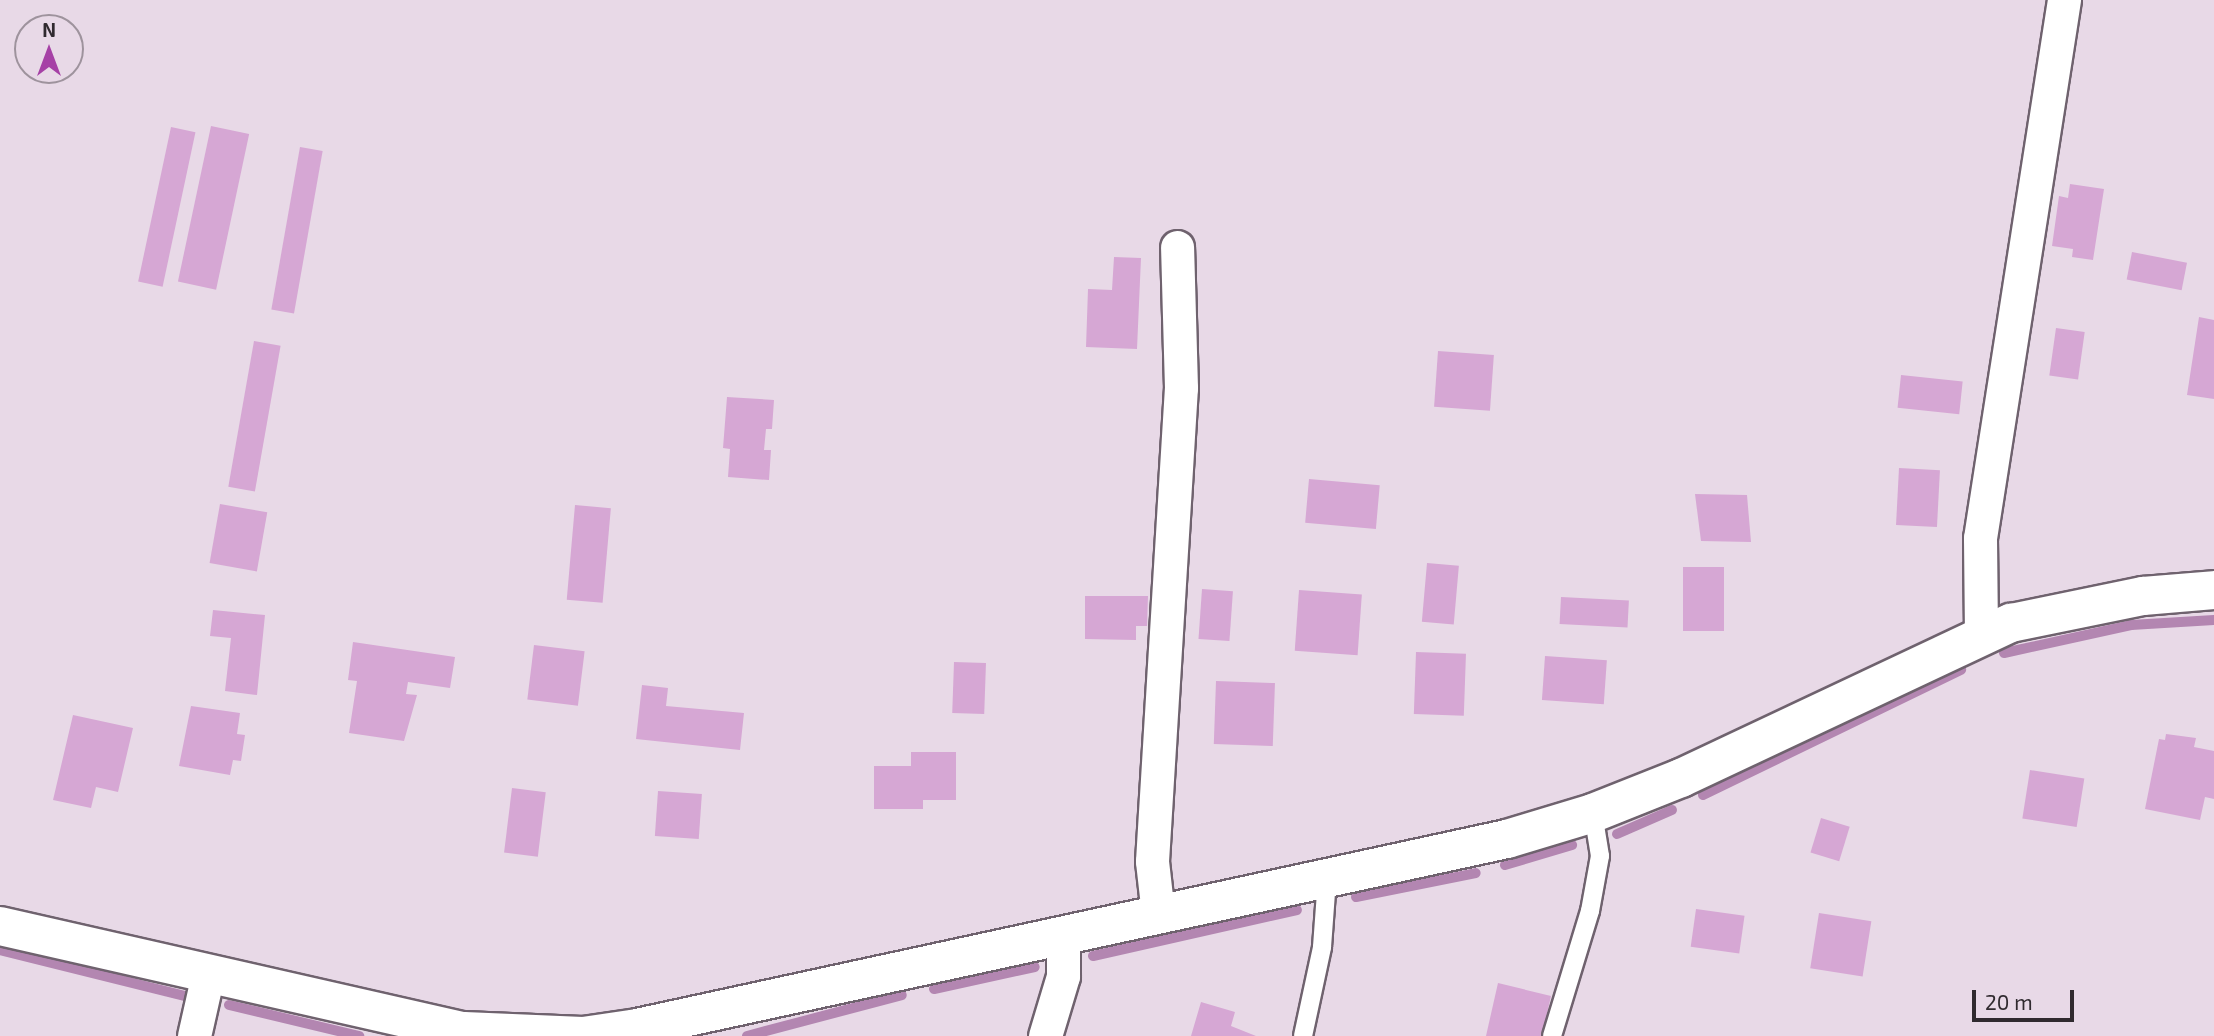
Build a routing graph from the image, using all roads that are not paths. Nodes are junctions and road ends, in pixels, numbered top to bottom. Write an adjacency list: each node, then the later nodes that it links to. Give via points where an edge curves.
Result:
1 (2064, 0): 4 (street, via 1980,538)
2 (1177, 247): 7 (street, via 1181,388 1152,861)
3 (2214, 590): 4 (street, via 2143,596 2047,614)
4 (1981, 634): 5 (street, via 1681,778)
5 (1593, 813): 6 (street, via 1472,848); 14 (lane, via 1600,856 1590,911)
6 (1327, 879): 7 (street); 13 (lane, via 1322,947)
7 (1158, 914): 9 (street)
8 (0, 926): 10 (street)
9 (1063, 937): 10 (street, via 583,1036 464,1031); 12 (street, via 1063,976)
10 (208, 974): 11 (street)
11 (194, 1036)
12 (1045, 1036)
13 (1303, 1036)
14 (1552, 1036)

